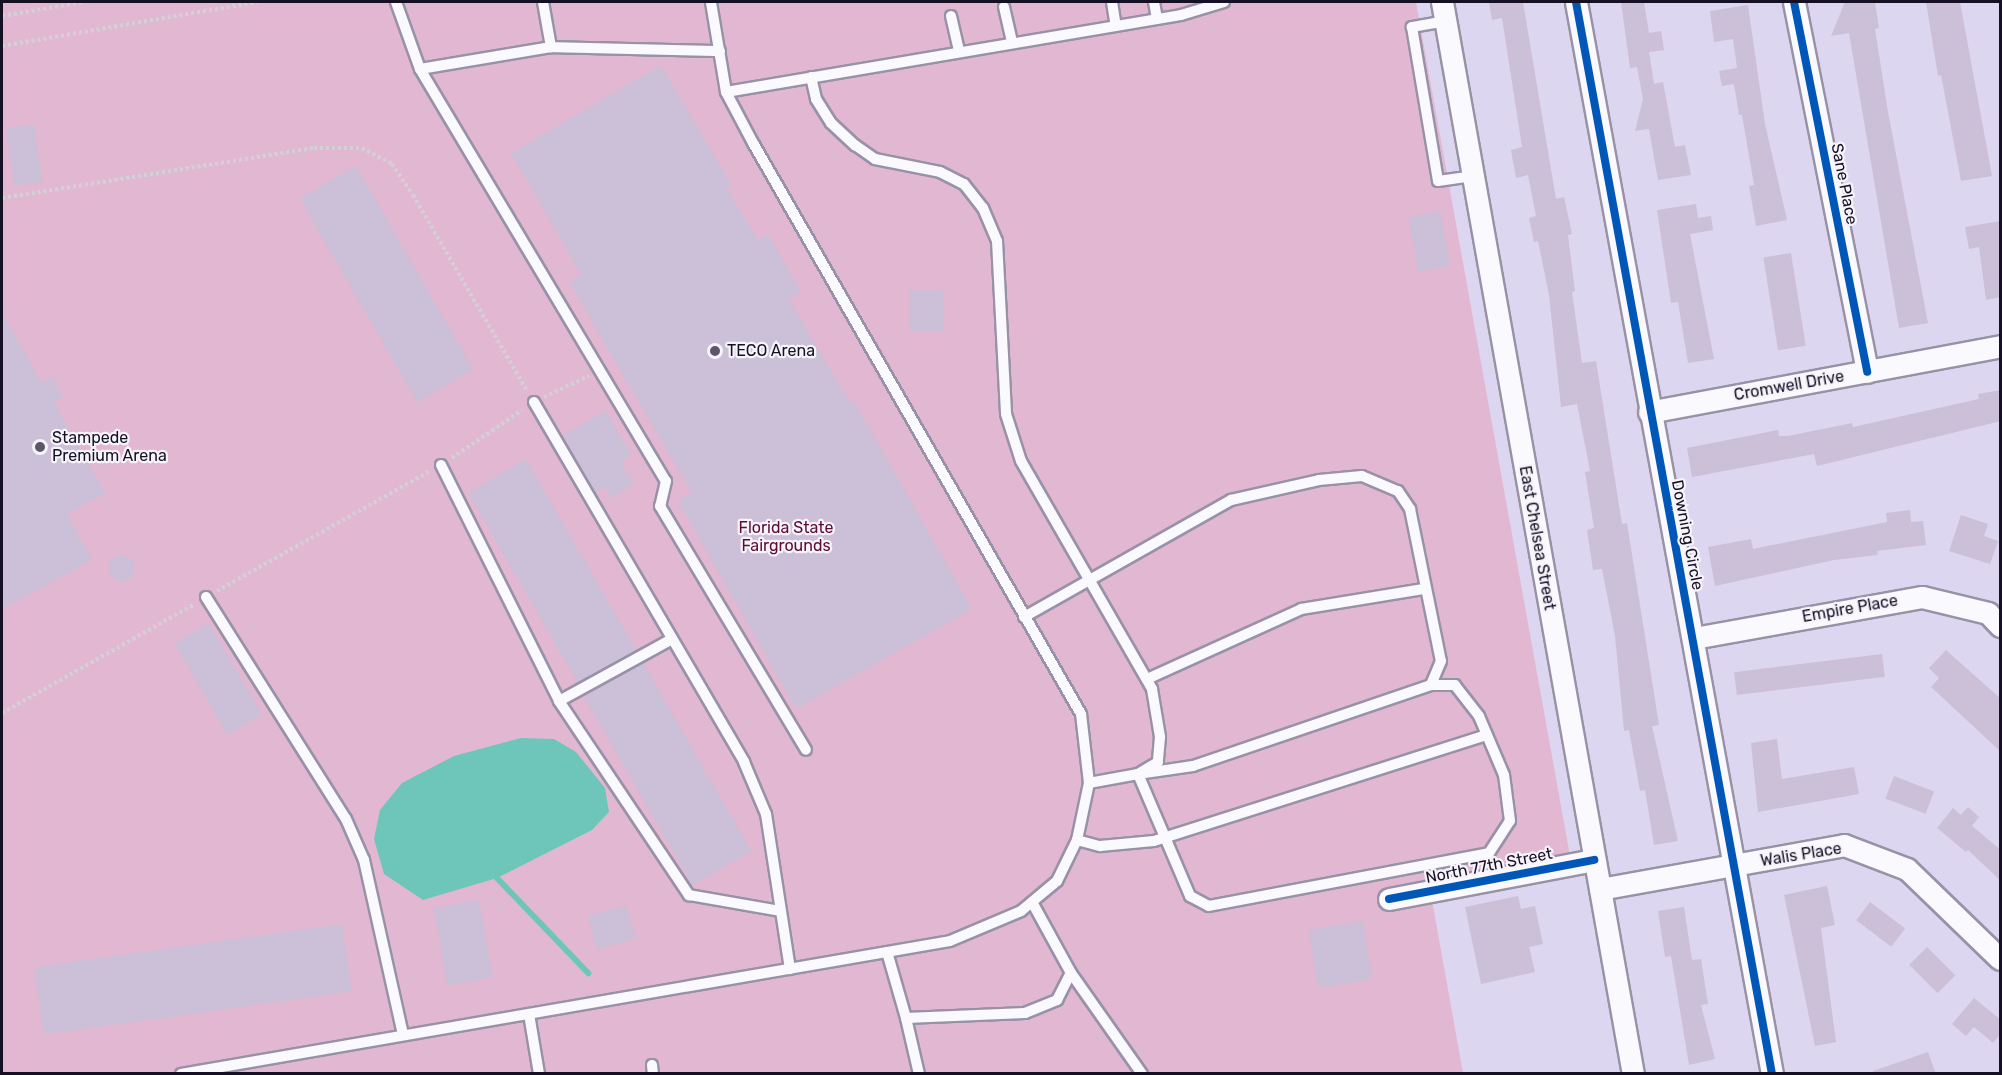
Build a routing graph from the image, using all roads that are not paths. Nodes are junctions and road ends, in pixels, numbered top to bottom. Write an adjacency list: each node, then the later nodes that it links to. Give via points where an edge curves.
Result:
1 (396, 2): 18 (lane)
2 (543, 2): 15 (lane)
3 (711, 2): 16 (lane)
4 (1112, 2): 13 (lane)
5 (1154, 2): 12 (lane)
6 (1224, 2): 12 (lane)
7 (1576, 2): 25 (street, Downing Circle)
8 (1794, 2): 23 (street, Sane Place)
9 (1004, 7): 14 (lane)
10 (1444, 11): 21 (street, East Chelsea Street); 21 (lane, via 1412,27 1438,181)
11 (951, 16): 17 (lane)
12 (1157, 19): 13 (lane)
13 (1116, 26): 14 (lane)
14 (1012, 43): 17 (lane)
15 (551, 47): 16 (lane); 18 (lane)
16 (720, 51): 20 (lane)
17 (959, 52): 19 (lane)
18 (420, 69): 38 (lane, via 666,481 660,506)
19 (811, 77): 20 (lane); 27 (lane, via 816,99 831,123 855,145 875,159 908,164 956,180 983,208 997,241 1006,414 1021,461)
20 (726, 92): 30 (lane)
21 (1473, 176): 43 (street, East Chelsea Street)
22 (2001, 346): 23 (street, Cromwell Drive)
23 (1867, 372): 25 (street, Cromwell Drive)
24 (534, 402): 33 (lane)
25 (1649, 412): 32 (street, Downing Circle)
26 (441, 465): 36 (lane)
27 (1091, 579): 28 (lane, via 1231,500 1319,480 1362,476 1398,491 1410,509); 30 (lane); 34 (lane)
28 (1423, 589): 34 (lane, via 1301,609); 35 (lane, via 1441,661)
29 (206, 597): 55 (lane, via 346,819 364,860)
30 (1024, 617): 40 (lane, via 1081,714)
31 (2001, 626): 32 (street, Empire Place, via 1988,613 1922,597)
32 (1694, 638): 44 (street, Downing Circle)
33 (672, 639): 36 (lane); 48 (lane, via 744,762 766,814)
34 (1147, 679): 39 (lane, via 1160,737 1158,762)
35 (1431, 685): 37 (lane, via 1455,685 1479,716); 39 (lane, via 1193,766)
36 (559, 701): 48 (lane, via 689,895)
37 (1486, 735): 41 (lane); 41 (lane, via 1504,775 1510,820 1489,853 1209,906 1190,896)
38 (806, 750)
39 (1138, 774): 40 (lane); 41 (lane)
40 (1089, 783): 42 (lane)
41 (1164, 837): 42 (lane, via 1100,846)
42 (1077, 840): 47 (lane, via 1057,881)
43 (1594, 860): 45 (street, East Chelsea Street); 46 (street, North 77th Street)
44 (1735, 865): 45 (street, Walis Place); 50 (street, Walis Place, via 1844,845 1907,869); 61 (street, Downing Circle)
45 (1600, 889): 60 (street, East Chelsea Street)
46 (1389, 899)
47 (1032, 902): 49 (lane, via 1022,911 950,941); 52 (lane)
48 (781, 911): 51 (lane)
49 (887, 952): 51 (lane); 54 (lane)
50 (2001, 959)
51 (790, 969): 53 (lane)
52 (1071, 973): 54 (lane, via 1057,1000 1025,1013); 59 (lane)
53 (529, 1014): 55 (lane); 57 (lane)
54 (906, 1018): 58 (lane)
55 (402, 1035): 56 (lane)
56 (181, 1074)
57 (539, 1074)
58 (918, 1074)
59 (1142, 1074)
60 (1633, 1074)
61 (1772, 1074)

